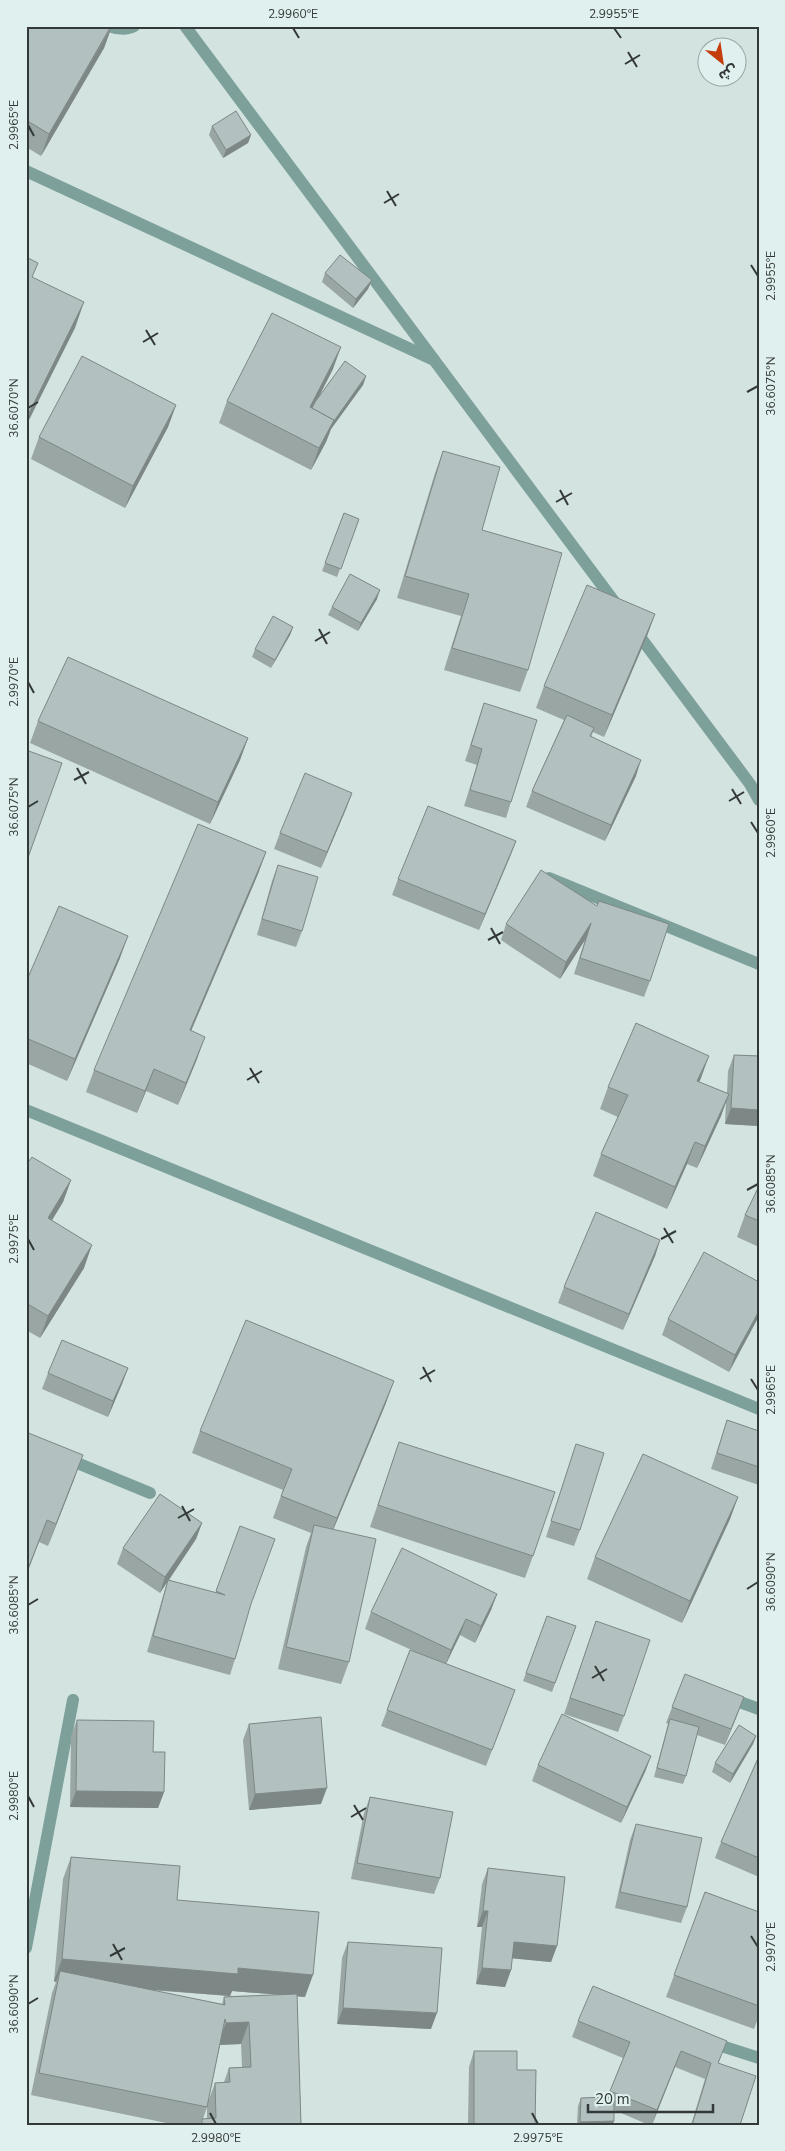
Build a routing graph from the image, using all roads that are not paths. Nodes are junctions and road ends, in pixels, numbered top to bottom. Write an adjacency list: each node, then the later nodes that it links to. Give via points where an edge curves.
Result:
1 (109, 26): 2 (street, via 115,29)
2 (134, 26)
3 (186, 26): 5 (street)
4 (26, 171): 5 (street)
5 (434, 360): 6 (street)
6 (759, 800)
7 (550, 878): 8 (street)
8 (759, 964)
9 (26, 1110): 10 (street)
10 (759, 1409)
11 (53, 1453): 12 (street)
12 (150, 1493)
13 (714, 1693): 15 (street)
14 (74, 1700): 16 (street)
15 (759, 1709)
16 (26, 1948)
17 (694, 2037): 18 (street)
18 (759, 2058)

